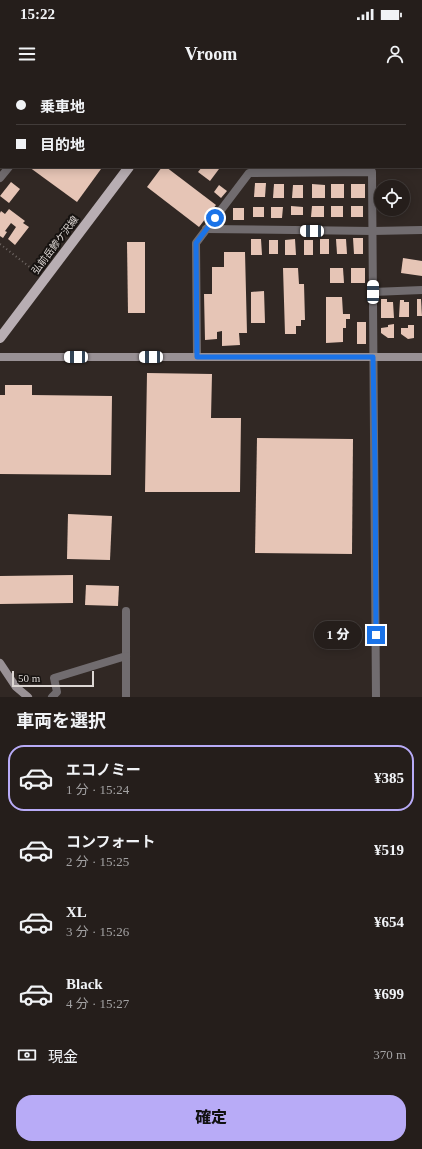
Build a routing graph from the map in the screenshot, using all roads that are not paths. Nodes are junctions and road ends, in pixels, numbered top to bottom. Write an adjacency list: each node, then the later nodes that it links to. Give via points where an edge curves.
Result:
1 (8, 168): 4 (street)
2 (128, 168): 10 (main road, 弘前岳鰺ケ沢線)
3 (309, 170): 5 (street, via 249,173); 7 (street, via 372,172)
4 (0, 178)
5 (206, 229): 7 (street); 13 (street, via 196,243)
6 (422, 230): 7 (street)
7 (373, 231): 9 (street)
8 (422, 290): 9 (street)
9 (373, 292): 14 (street)
10 (0, 338)
11 (422, 356): 14 (street)
12 (0, 357): 13 (street)
13 (197, 357): 14 (street)
14 (373, 357): 21 (street)
15 (126, 611): 16 (street)
16 (126, 656): 19 (street, via 54,678 57,692); 20 (street)
17 (0, 663): 18 (street, via 16,687)
18 (28, 697)
19 (52, 697)
20 (126, 697)
21 (376, 697)

